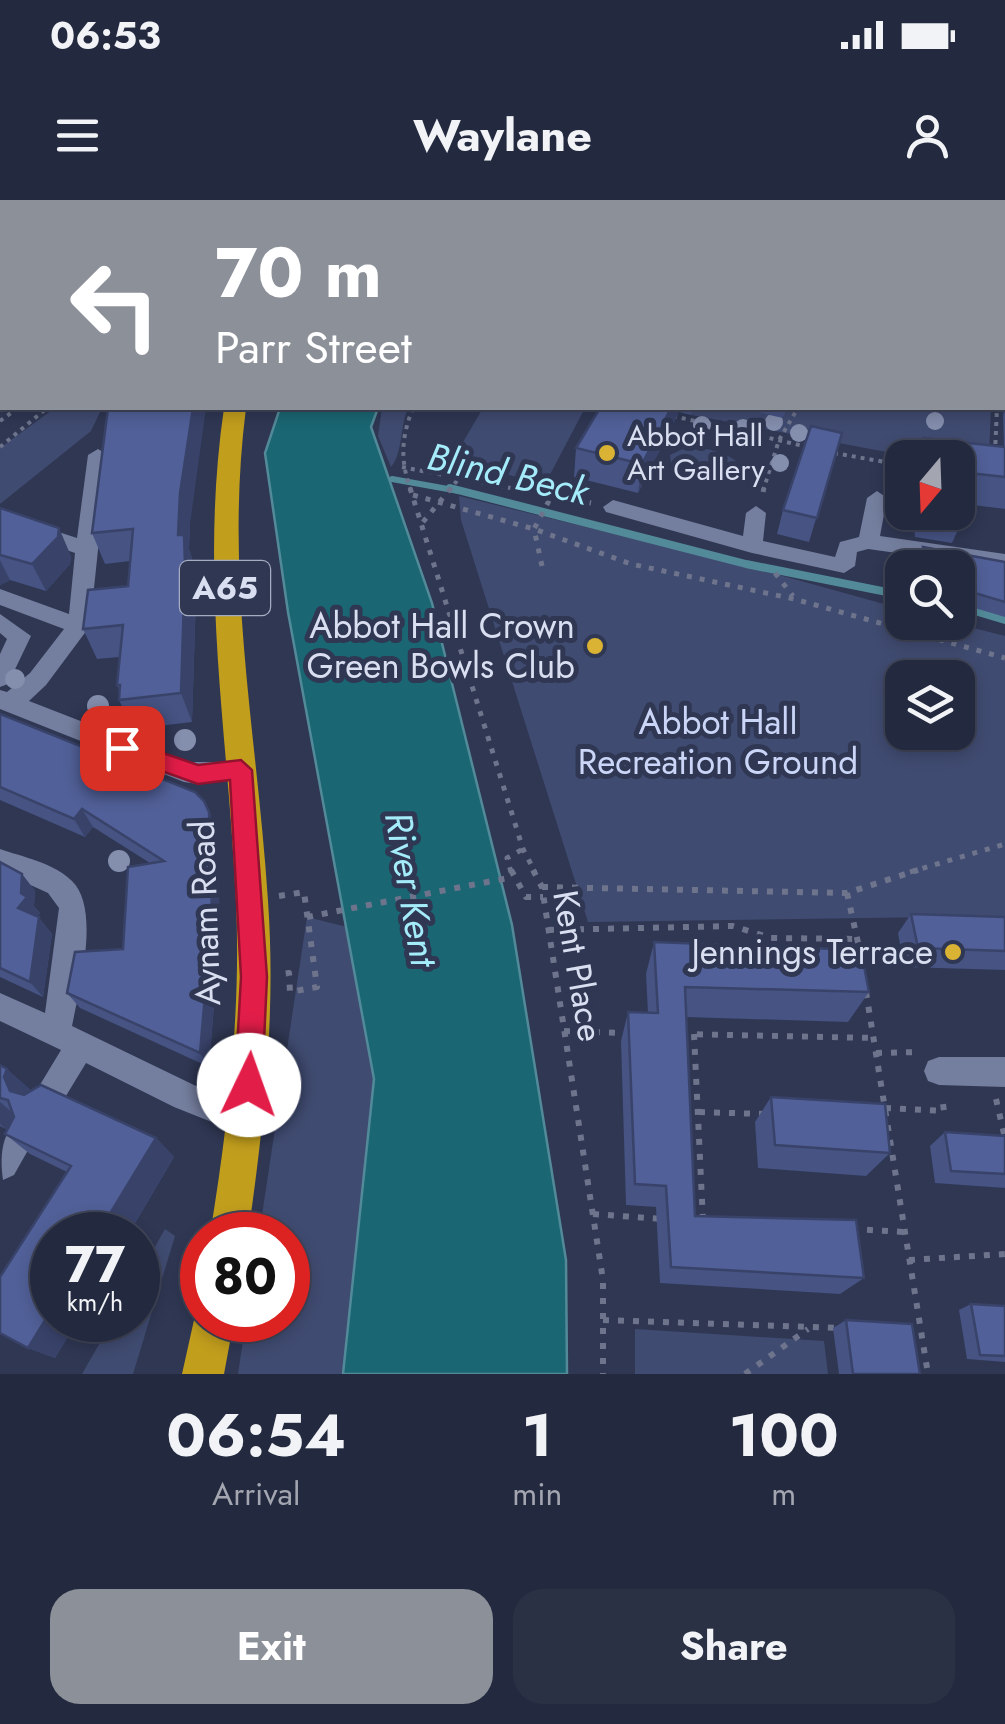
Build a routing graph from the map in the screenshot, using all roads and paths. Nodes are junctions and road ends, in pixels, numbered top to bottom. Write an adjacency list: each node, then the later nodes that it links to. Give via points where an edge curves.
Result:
1 (44, 410): 8 (path)
2 (236, 410): 38 (highway, Aynam Road / A65, via 227,452 224,566)
3 (411, 410): 14 (path)
4 (797, 410): 7 (path)
5 (997, 410): 12 (path)
6 (672, 416): 7 (path)
7 (780, 440): 9 (path); 21 (path)
8 (0, 448)
9 (814, 448)
10 (832, 452): 13 (path)
11 (98, 455): 27 (street)
12 (995, 461)
13 (885, 462)
14 (402, 467): 15 (path); 16 (path)
15 (459, 477): 17 (path); 19 (path)
16 (413, 494): 19 (path); 23 (path, Kent Place)
17 (552, 495): 20 (path); 24 (path)
18 (877, 498): 25 (street)
19 (444, 500): 23 (path); 24 (path)
20 (613, 508): 26 (street)
21 (756, 513): 26 (street)
22 (0, 520): 27 (street)
23 (424, 522): 40 (path, Kent Place)
24 (534, 529): 29 (path); 32 (path, via 632,564)
25 (868, 542): 26 (street, via 847,547 844,566); 28 (street)
26 (752, 546)
27 (86, 549): 34 (street)
28 (1005, 560)
29 (542, 566)
30 (784, 584): 32 (path)
31 (0, 597): 34 (street)
32 (794, 599): 35 (path)
33 (0, 622): 36 (street, via 20,636)
34 (79, 626): 37 (street, via 48,668)
35 (1005, 658)
36 (0, 678)
37 (5, 701): 38 (street, via 184,772)
38 (241, 770): 67 (highway, Aynam Road / A65, via 254,977)
39 (1005, 844): 45 (path)
40 (523, 849): 42 (path, via 507,858); 43 (path, Kent Place)
41 (0, 860): 59 (street, via 70,897)
42 (513, 876): 46 (path, via 526,897); 47 (path)
43 (542, 887): 45 (path); 46 (path, Kent Place)
44 (304, 892): 47 (path)
45 (847, 893): 49 (path)
46 (543, 897): 48 (path, Kent Place)
47 (306, 916): 51 (path, via 317,987 290,992)
48 (548, 930): 49 (path, via 733,926 772,938); 54 (path, Kent Place)
49 (858, 939): 50 (path)
50 (863, 972)
51 (290, 973)
52 (866, 988): 58 (path)
53 (0, 1006): 59 (street)
54 (564, 1031): 55 (path); 71 (path, Kent Place)
55 (638, 1033)
56 (676, 1034): 57 (path)
57 (694, 1034): 58 (path); 63 (path)
58 (874, 1038): 66 (path)
59 (69, 1039): 62 (street); 67 (street)
60 (938, 1071): 61 (street)
61 (1005, 1072)
62 (47, 1098)
63 (700, 1112): 64 (path); 74 (path)
64 (774, 1115)
65 (868, 1118): 66 (path)
66 (887, 1118): 77 (path)
67 (247, 1121): 70 (highway, Aynam Road / A65)
68 (21, 1136): 69 (street)
69 (3, 1164)
70 (232, 1212)
71 (593, 1214): 72 (path); 80 (path, Kent Place)
72 (666, 1219)
73 (685, 1220): 74 (path)
74 (704, 1221): 75 (path)
75 (722, 1222)
76 (850, 1229): 77 (path)
77 (904, 1232): 79 (path)
78 (1005, 1254): 79 (path)
79 (909, 1260): 84 (path)
80 (603, 1320): 81 (path); 87 (path, Kent Place)
81 (810, 1327): 82 (path); 88 (path)
82 (848, 1328)
83 (904, 1330): 84 (path)
84 (922, 1331): 89 (path)
85 (210, 1342): 86 (highway)
86 (204, 1374)
87 (603, 1374)
88 (745, 1374)
89 (928, 1374)

